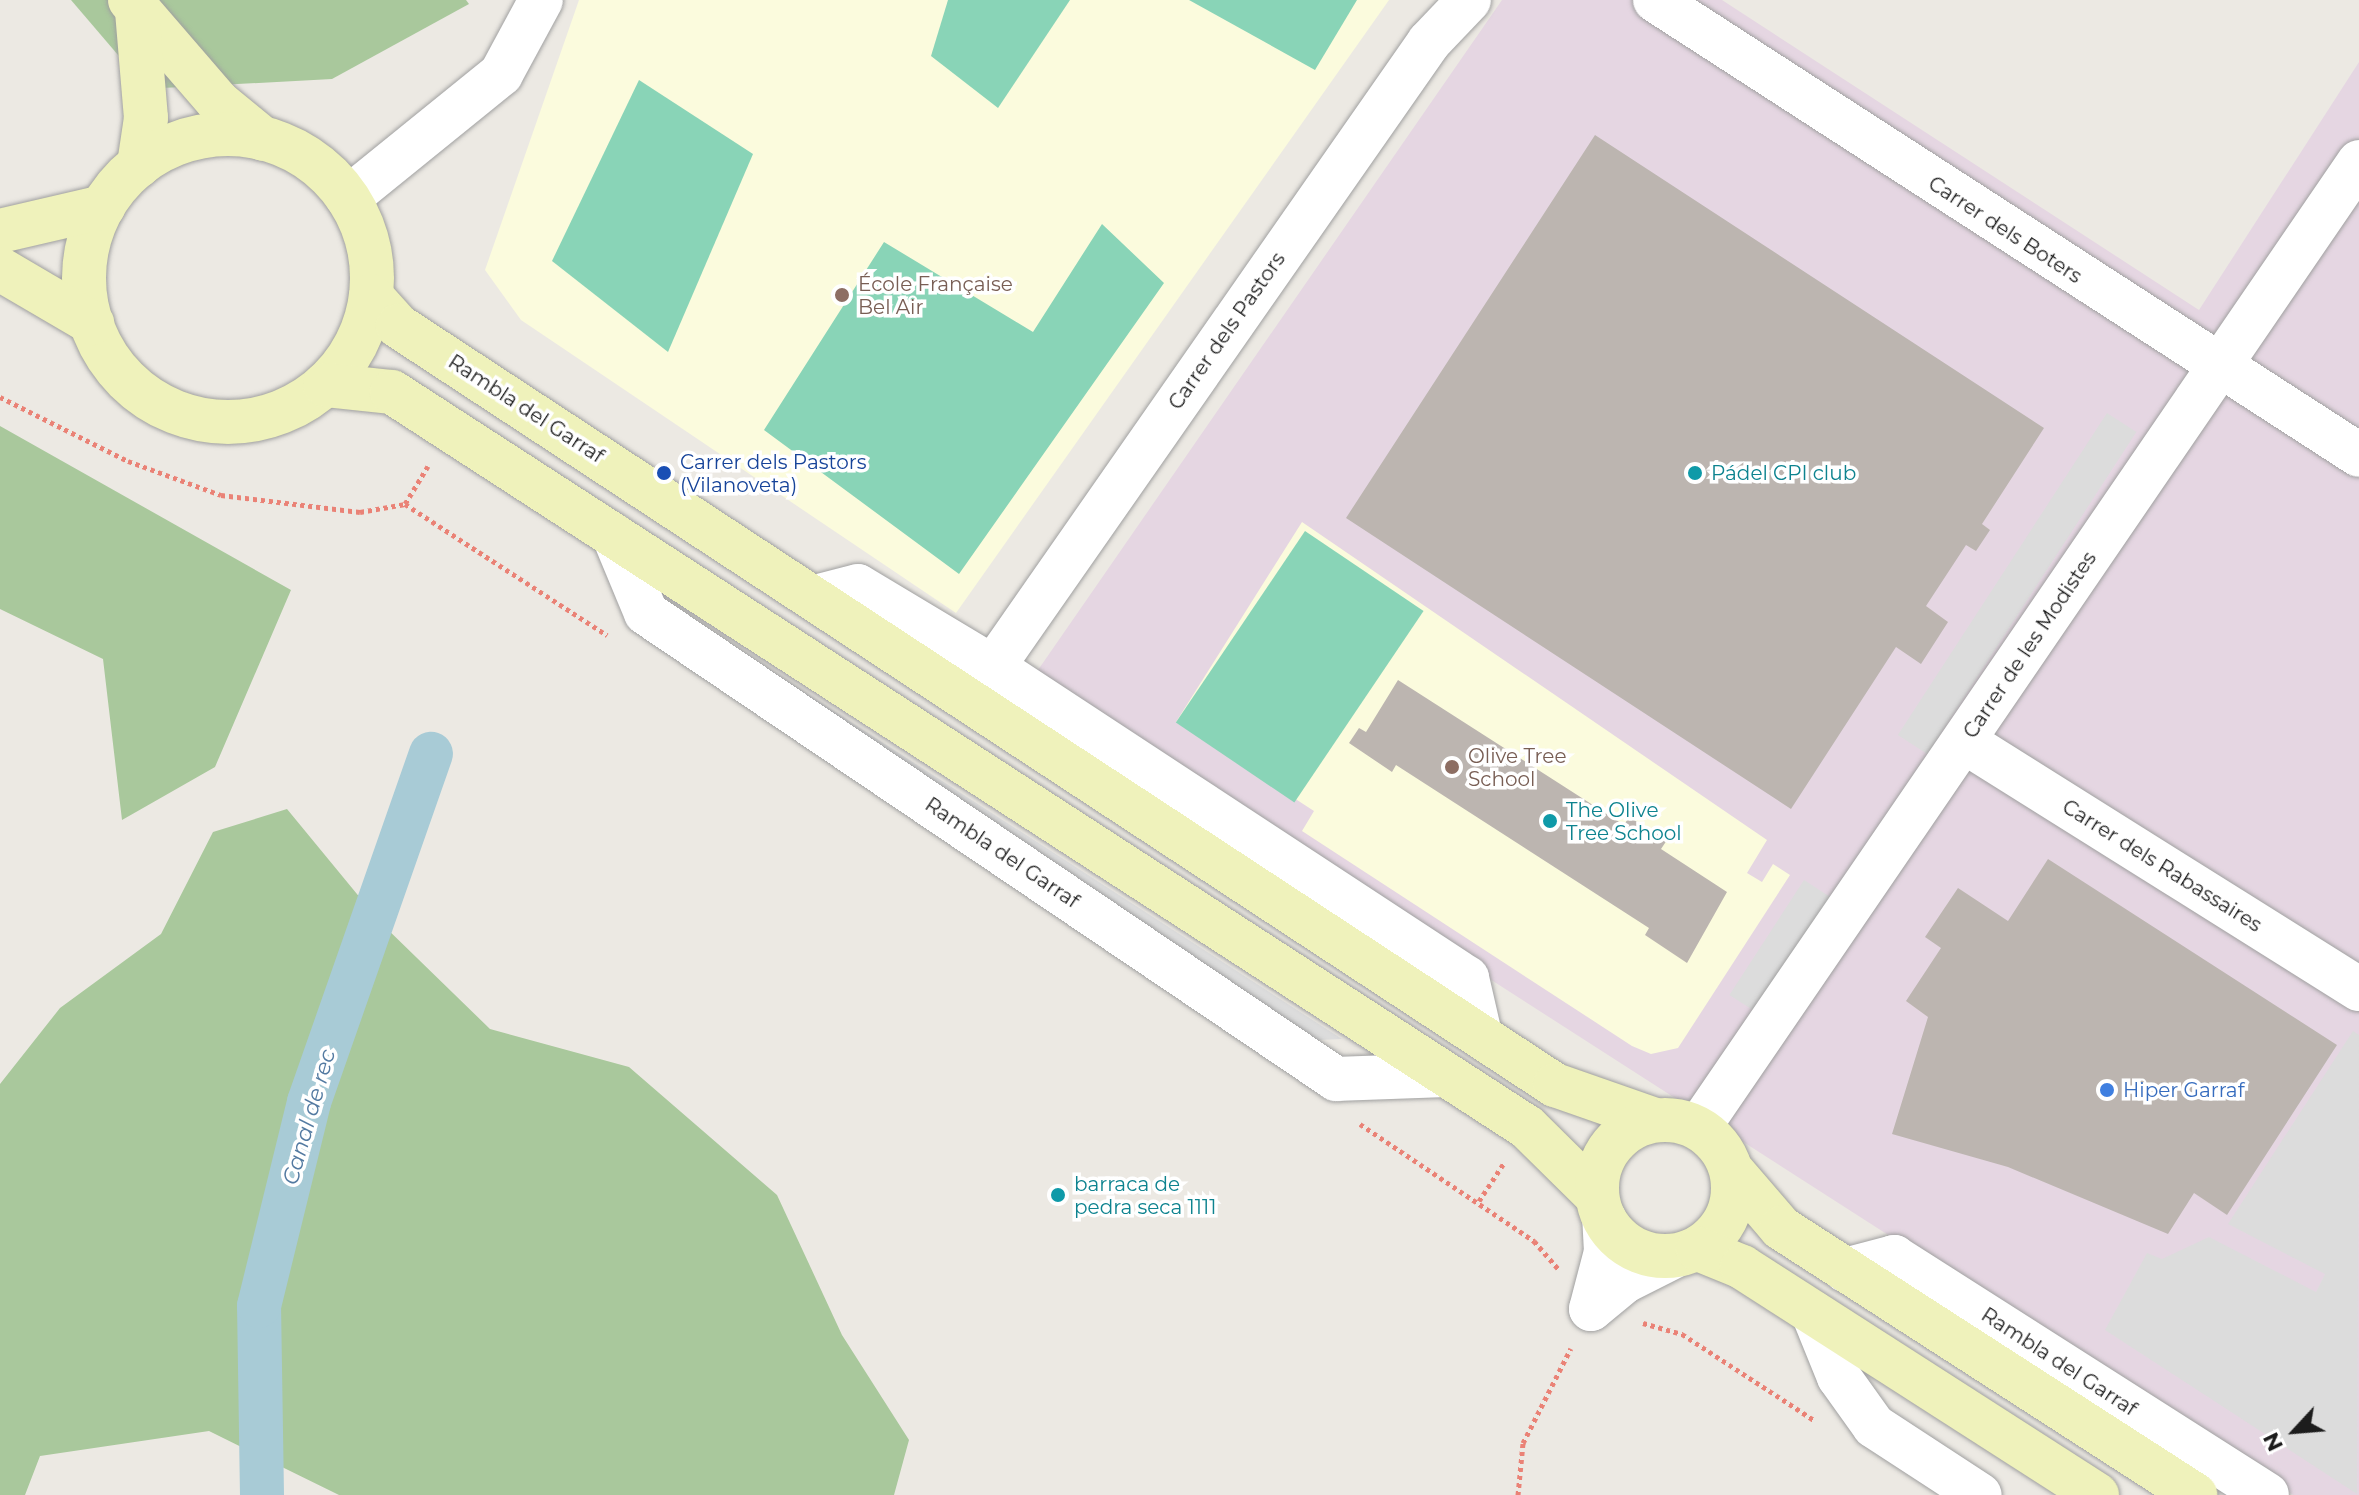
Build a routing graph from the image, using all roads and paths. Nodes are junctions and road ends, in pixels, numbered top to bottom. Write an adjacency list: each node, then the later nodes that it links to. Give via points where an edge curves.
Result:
1 (1469, 0): 21 (street, Carrer dels Pastors, via 1429,42)
2 (1655, 0): 14 (street, Carrer dels Boters)
3 (535, 3): 8 (street, via 501,74)
4 (134, 6): 5 (street, via 218,102); 7 (street, via 146,118)
5 (263, 139): 7 (street, via 198,137); 8 (street, via 311,160)
6 (2359, 162): 14 (street, Carrer de les Modistes)
7 (139, 165): 9 (street)
8 (348, 198): 12 (street, via 368,245)
9 (103, 207): 10 (street); 13 (street, via 86,255)
10 (0, 231)
11 (0, 269): 13 (street)
12 (385, 311): 15 (street); 20 (street, Rambla del Garraf)
13 (92, 323): 15 (street, via 134,386 201,420 258,419)
14 (2216, 369): 17 (street, Carrer dels Boters); 22 (street, Carrer de les Modistes)
15 (325, 385): 19 (street, via 392,392)
16 (0, 397): 18 (path, via 128,461 221,495 360,512)
17 (2359, 455)
18 (405, 504)
19 (614, 536): 25 (street); 25 (street, Rambla del Garraf, via 646,613 1336,1079)
20 (815, 597): 21 (street, via 858,586); 24 (street, Rambla del Garraf)
21 (993, 667): 24 (street, via 1467,978)
22 (1965, 742): 23 (street, Carrer dels Rabassaires); 27 (street, Carrer de les Modistes)
23 (2359, 989)
24 (1479, 1030): 26 (street, Rambla del Garraf, via 1555,1085)
25 (1445, 1075): 29 (street, via 1527,1127)
26 (1652, 1119): 27 (street); 29 (street, via 1617,1139 1598,1171)
27 (1699, 1127): 28 (street, via 1723,1149)
28 (1733, 1172): 30 (street, via 1732,1207); 31 (street, Rambla del Garraf, via 1781,1228)
29 (1600, 1207): 30 (street, via 1643,1253); 32 (street, via 1606,1252)
30 (1686, 1253): 32 (street, via 1625,1281); 33 (street, via 1742,1267)
31 (1845, 1270): 37 (street, Rambla del Garraf); 38 (street, Rambla del Garraf, via 1894,1257)
32 (1591, 1309): 34 (path, via 1523,1443)
33 (1813, 1313): 35 (street, via 1839,1377 1874,1426); 36 (street)
34 (1518, 1495)
35 (1980, 1495)
36 (2097, 1495)
37 (2195, 1495)
38 (2267, 1495)

